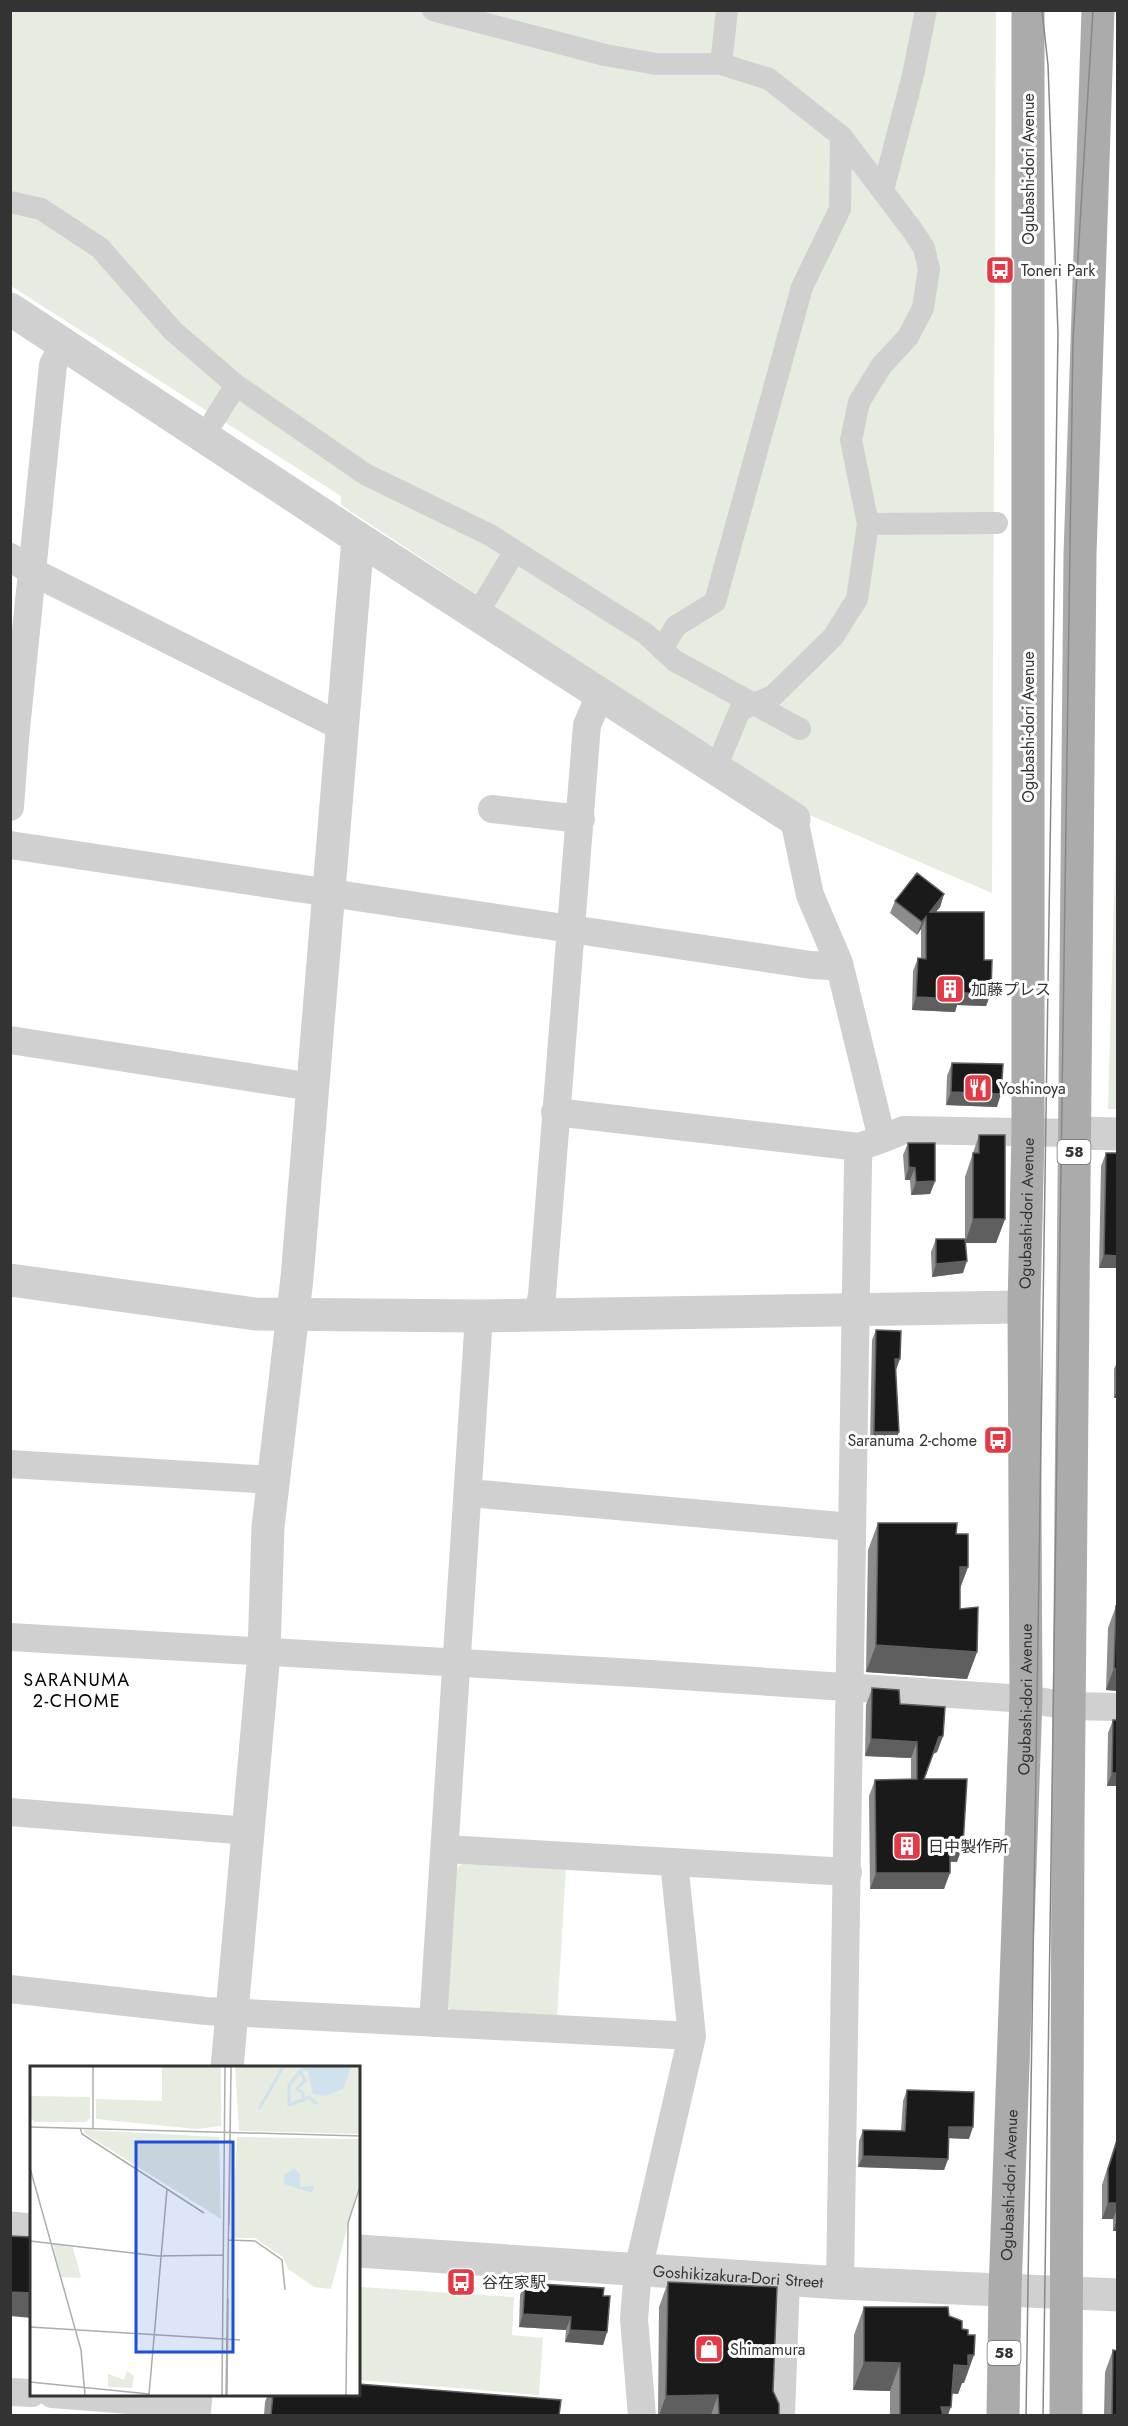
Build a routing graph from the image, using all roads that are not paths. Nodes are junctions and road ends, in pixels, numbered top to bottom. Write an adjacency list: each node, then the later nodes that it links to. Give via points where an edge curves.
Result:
1 (433, 10): 6 (street, via 615,57 656,64)
2 (727, 10): 6 (street)
3 (926, 10): 8 (street)
4 (1028, 10): 38 (main road, Ogubashi-dori Avenue / 58)
5 (1098, 10): 39 (main road, 58, via 1080,555)
6 (721, 64): 7 (street, via 769,79)
7 (841, 136): 8 (street); 20 (street, via 840,209 802,287 715,602 676,626)
8 (883, 190): 15 (street, via 924,248 929,269 923,308 908,337 882,365 859,402 851,441)
9 (10, 202): 12 (street, via 41,209 100,248 173,331)
10 (10, 309): 11 (street)
11 (64, 343): 16 (street); 18 (street, via 53,365)
12 (236, 385): 13 (street); 17 (street, via 365,474)
13 (214, 420)
14 (997, 523): 15 (street)
15 (868, 524): 22 (street, via 857,599 833,637 773,696)
16 (358, 538): 19 (street); 23 (street)
17 (515, 551): 19 (street); 20 (street, via 646,634)
18 (22, 565): 23 (street); 25 (street)
19 (477, 614): 21 (street)
20 (662, 649): 22 (street, via 675,661)
21 (600, 695): 26 (street); 29 (street, via 587,725)
22 (755, 704): 24 (street); 26 (street, via 740,710)
23 (340, 726): 32 (street)
24 (800, 729)
25 (13, 739): 27 (street)
26 (715, 770): 30 (street)
27 (10, 807)
28 (492, 809): 29 (street)
29 (580, 819): 33 (street)
30 (794, 819): 34 (street, via 810,895)
31 (10, 845): 32 (street)
32 (328, 894): 33 (street); 36 (street)
33 (571, 929): 34 (street, via 811,965); 37 (street)
34 (839, 963): 41 (street)
35 (10, 1040): 36 (street)
36 (312, 1087): 45 (street)
37 (555, 1112): 41 (street); 46 (street)
38 (1028, 1132): 39 (street); 41 (street, via 904,1130); 43 (main road, Ogubashi-dori Avenue / 58)
39 (1075, 1133): 40 (street); 57 (main road, 58)
40 (1118, 1134)
41 (870, 1143): 44 (street)
42 (10, 1280): 45 (street, via 255,1314)
43 (1024, 1307): 44 (street); 56 (main road, Ogubashi-dori Avenue / 58)
44 (855, 1309): 46 (street); 51 (street)
45 (293, 1314): 47 (street); 49 (street)
46 (538, 1314): 47 (street)
47 (479, 1316): 50 (street)
48 (10, 1464): 49 (street)
49 (273, 1480): 53 (street)
50 (469, 1492): 51 (street); 54 (street)
51 (852, 1527): 55 (street)
52 (10, 1637): 53 (street)
53 (264, 1653): 54 (street); 60 (street)
54 (458, 1664): 55 (street); 61 (street)
55 (850, 1688): 56 (street); 63 (street)
56 (1026, 1699): 57 (street); 75 (main road, Ogubashi-dori Avenue / 58)
57 (1069, 1706): 58 (street); 76 (main road, 58)
58 (1118, 1707)
59 (10, 1812): 60 (street)
60 (249, 1831): 65 (street)
61 (446, 1849): 62 (street); 66 (street)
62 (674, 1862): 63 (street); 67 (street)
63 (848, 1872): 74 (street)
64 (10, 1989): 65 (street)
65 (232, 2013): 66 (street); 68 (street)
66 (433, 2023): 67 (street)
67 (693, 2036): 72 (street)
68 (227, 2066)
69 (10, 2228): 70 (street)
70 (30, 2230)
71 (360, 2251): 72 (street, Goshikizakura-Dori Street)
72 (638, 2270): 73 (street, Goshikizakura-Dori Street); 82 (street, via 634,2319)
73 (786, 2279): 74 (street, Goshikizakura-Dori Street); 83 (street)
74 (840, 2283): 75 (street, Goshikizakura-Dori Street)
75 (1005, 2291): 76 (street, Goshikizakura-Dori Street); 84 (main road, Ogubashi-dori Avenue / 58)
76 (1068, 2294): 77 (street, Goshikizakura-Dori Street); 85 (main road, 58)
77 (1118, 2295)
78 (10, 2392): 79 (street)
79 (30, 2393)
80 (78, 2396): 81 (street)
81 (195, 2405)
82 (642, 2415)
83 (782, 2415)
84 (1003, 2415)
85 (1066, 2415)

